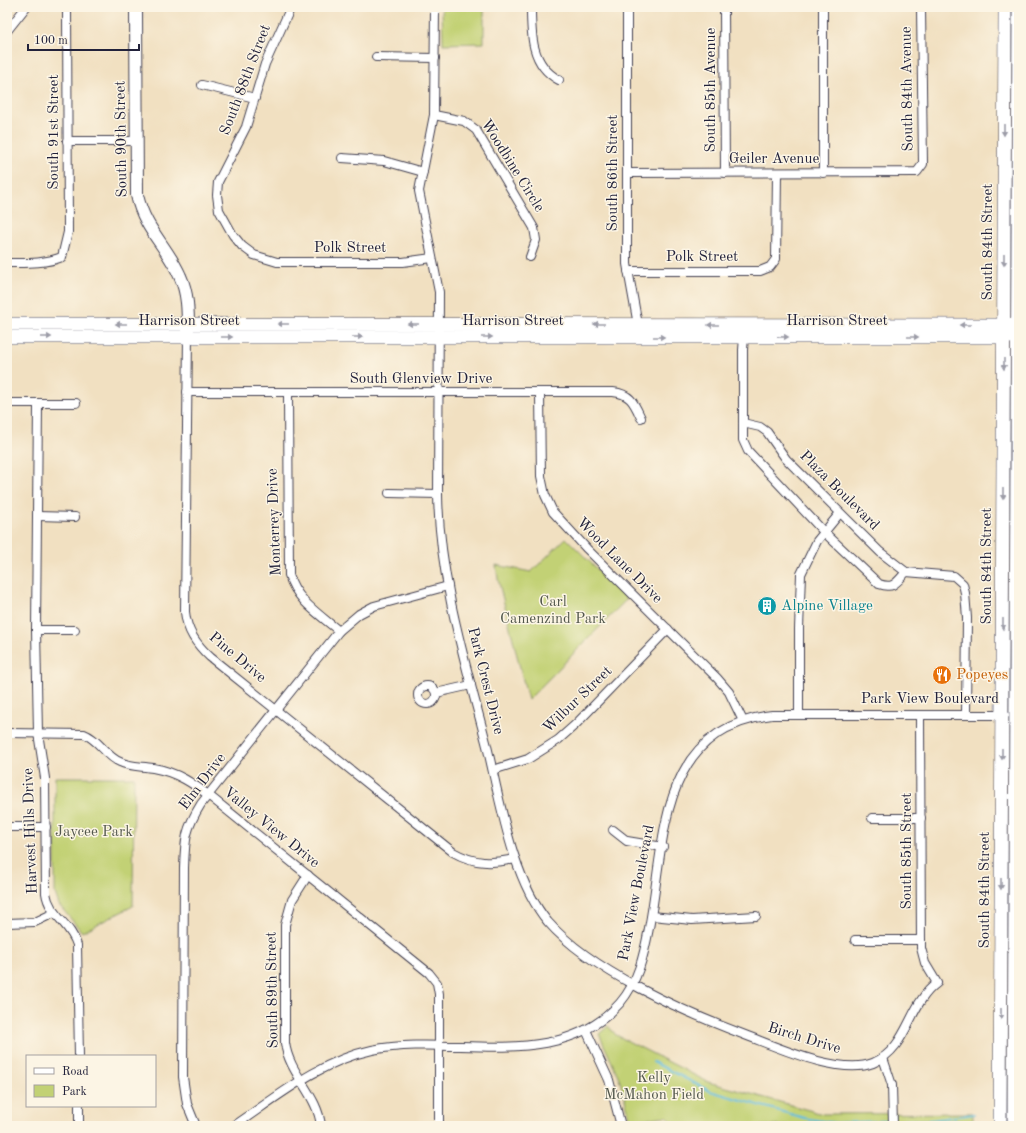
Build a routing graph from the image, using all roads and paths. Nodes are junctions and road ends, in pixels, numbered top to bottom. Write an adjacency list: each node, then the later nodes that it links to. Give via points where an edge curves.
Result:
1 (26, 7): 13 (street)
2 (67, 7): 22 (street, South 91st Street)
3 (136, 7): 23 (street, South 90th Street)
4 (292, 7): 19 (street, South 88th Street, via 265,64)
5 (435, 7): 16 (street, Park Crest Drive)
6 (531, 7): 17 (street, via 533,40 537,55 542,68)
7 (626, 7): 27 (street, South 86th Street)
8 (724, 7): 28 (street, South 85th Avenue)
9 (823, 7): 30 (street)
10 (921, 7): 25 (street, South 84th Avenue)
11 (1005, 7): 14 (main road, South 84th Street)
12 (1019, 7): 20 (main road, South 84th Street)
13 (7, 31)
14 (1005, 31): 20 (main road, via 1010,48 1011,101); 41 (main road, South 84th Street, one-way to 41)
15 (376, 57): 16 (street)
16 (435, 58): 21 (street, Park Crest Drive)
17 (559, 80)
18 (202, 85): 19 (street)
19 (255, 98): 33 (street, South 88th Street, via 246,128 220,176 217,195 219,210 236,239 246,250)
20 (1019, 112): 42 (main road, South 84th Street)
21 (434, 115): 26 (street, Park Crest Drive); 31 (street, Woodbine Circle, via 464,121 476,130 534,228 536,240)
22 (67, 141): 23 (street); 34 (street, South 91st Street, via 68,232 62,257 41,263)
23 (136, 141): 39 (street, South 90th Street, via 139,207 148,226 181,277 187,298)
24 (342, 158): 26 (street, via 384,161)
25 (920, 170): 30 (street, Geiler Avenue, via 913,173)
26 (423, 172): 32 (street, Park Crest Drive, via 420,197)
27 (627, 173): 28 (street, Geiler Avenue); 35 (street, South 86th Street)
28 (725, 173): 29 (street, Geiler Avenue)
29 (777, 174): 30 (street, Geiler Avenue); 35 (street, Polk Street, via 776,259 767,269)
30 (823, 174)
31 (530, 257)
32 (432, 258): 33 (street, Polk Street, via 388,263); 40 (street, Park Crest Drive, via 439,292)
33 (266, 260)
34 (7, 263)
35 (628, 270): 37 (street, South 86th Street)
36 (7, 324): 39 (main road, Harrison Street, one-way to 36)
37 (638, 324): 38 (main road, Harrison Street, one-way to 37); 40 (main road, Harrison Street, one-way to 40); 44 (street)
38 (752, 324): 41 (main road, Harrison Street, one-way to 38); 45 (street)
39 (188, 330): 40 (main road, Harrison Street); 43 (main road, Harrison Street, one-way to 39); 46 (street, Pine Drive)
40 (439, 330): 44 (main road, Harrison Street, one-way to 44); 48 (street, Park Crest Drive)
41 (1004, 331): 42 (main road, Harrison Street); 45 (main road, Harrison Street, one-way to 41); 73 (main road, South 84th Street, one-way to 73)
42 (1019, 331): 74 (main road, South 84th Street)
43 (7, 337)
44 (631, 337): 45 (main road, Harrison Street, one-way to 45)
45 (744, 337): 54 (street)
46 (187, 392): 47 (street, South Glenview Drive); 69 (street, Pine Drive, via 185,612 188,627 204,652)
47 (288, 393): 48 (street, South Glenview Drive); 66 (street, Monterrey Drive, via 289,575 294,590 300,597)
48 (439, 393): 49 (street, South Glenview Drive); 56 (street, Park Crest Drive)
49 (540, 393): 53 (street, South Glenview Drive, via 622,394 632,399); 63 (street, Wood Lane Drive, via 541,476 550,507 587,549)
50 (76, 403): 52 (street)
51 (7, 404): 52 (street)
52 (38, 404): 58 (street, Harvest Hills Drive)
53 (641, 418)
54 (743, 423): 57 (street, Plaza Boulevard, via 760,427 767,432 786,459); 60 (street, via 743,440 748,451)
55 (389, 493): 56 (street)
56 (438, 494): 62 (street, Park Crest Drive, via 438,524)
57 (840, 513): 60 (street); 61 (street, Plaza Boulevard, via 880,552)
58 (37, 516): 59 (street); 64 (street, Harvest Hills Drive)
59 (75, 517)
60 (824, 532): 61 (street, via 879,584 888,587 896,584); 70 (street, via 808,557 801,574)
61 (906, 572): 72 (street, via 954,576 963,584 967,618)
62 (448, 586): 66 (street, Elm Drive, via 374,606 359,614); 67 (street, Park Crest Drive)
63 (668, 628): 75 (street, Wood Lane Drive, via 729,692); 78 (street, Wilbur Street, via 558,740 528,759)
64 (36, 630): 65 (street); 77 (street, Harvest Hills Drive)
65 (75, 630)
66 (339, 631): 69 (street, Elm Drive)
67 (471, 685): 68 (street); 78 (street, Park Crest Drive)
68 (436, 694)
69 (276, 709): 79 (street, Elm Drive); 86 (street, Pine Drive, via 453,852 483,862)
70 (799, 715): 71 (street, Park View Boulevard); 75 (street, Park View Boulevard, via 772,715)
71 (920, 715): 72 (street, Park View Boulevard); 81 (street, South 85th Street)
72 (966, 715): 73 (street, Park View Boulevard)
73 (1002, 715): 74 (street, Park View Boulevard); 109 (main road, South 84th Street, one-way to 109)
74 (1017, 715): 110 (main road, South 84th Street)
75 (743, 721): 85 (street, Park View Boulevard, via 709,740 683,771 672,797)
76 (7, 733): 77 (street, Valley View Drive)
77 (38, 733): 79 (street, Valley View Drive, via 73,733 89,736 118,762 174,773); 83 (street, Harvest Hills Drive, via 45,778)
78 (493, 770): 86 (street, Park Crest Drive)
79 (208, 795): 87 (street, Valley View Drive); 103 (street, Elm Drive, via 189,824 185,840 183,1084 187,1104)
80 (872, 818): 81 (street)
81 (921, 818): 93 (street, South 85th Street)
82 (7, 827): 83 (street)
83 (46, 827): 88 (street, Harvest Hills Drive, via 46,893)
84 (613, 830): 85 (street, via 627,841)
85 (663, 847): 89 (street, Park View Boulevard)
86 (516, 859): 94 (street, Park Crest Drive, via 530,893 546,920 559,934 588,958)
87 (308, 875): 97 (street, Valley View Drive, via 432,975 439,994); 100 (street, South 89th Street, via 290,905 285,931 285,1043 290,1061)
88 (54, 913): 91 (street, via 35,922); 98 (street, Harvest Hills Drive, via 72,933 77,945)
89 (652, 916): 90 (street, via 692,920); 94 (street, Park View Boulevard, via 642,959)
90 (756, 916)
91 (7, 923)
92 (855, 940): 93 (street)
93 (921, 940): 95 (street, South 85th Street, via 923,958)
94 (633, 983): 96 (street, Park View Boulevard, via 612,1011); 99 (street, Birch Drive, via 719,1025 824,1062 852,1067 869,1064)
95 (937, 983): 99 (street, Birch Drive, via 923,998 898,1044)
96 (586, 1030): 97 (street, Park View Boulevard, via 558,1040 526,1046); 107 (street, via 609,1080)
97 (439, 1046): 100 (street, Park View Boulevard, via 399,1046 371,1050 339,1060); 106 (street)
98 (79, 1055)
99 (882, 1058): 108 (street, via 892,1085)
100 (301, 1080): 104 (street, Park View Boulevard); 105 (street, South 89th Street, via 315,1103)
101 (79, 1107): 102 (street)
102 (79, 1126)
103 (196, 1126)
104 (234, 1126)
105 (321, 1126)
106 (439, 1126)
107 (621, 1126)
108 (893, 1126)
109 (1000, 1126)
110 (1014, 1126)

